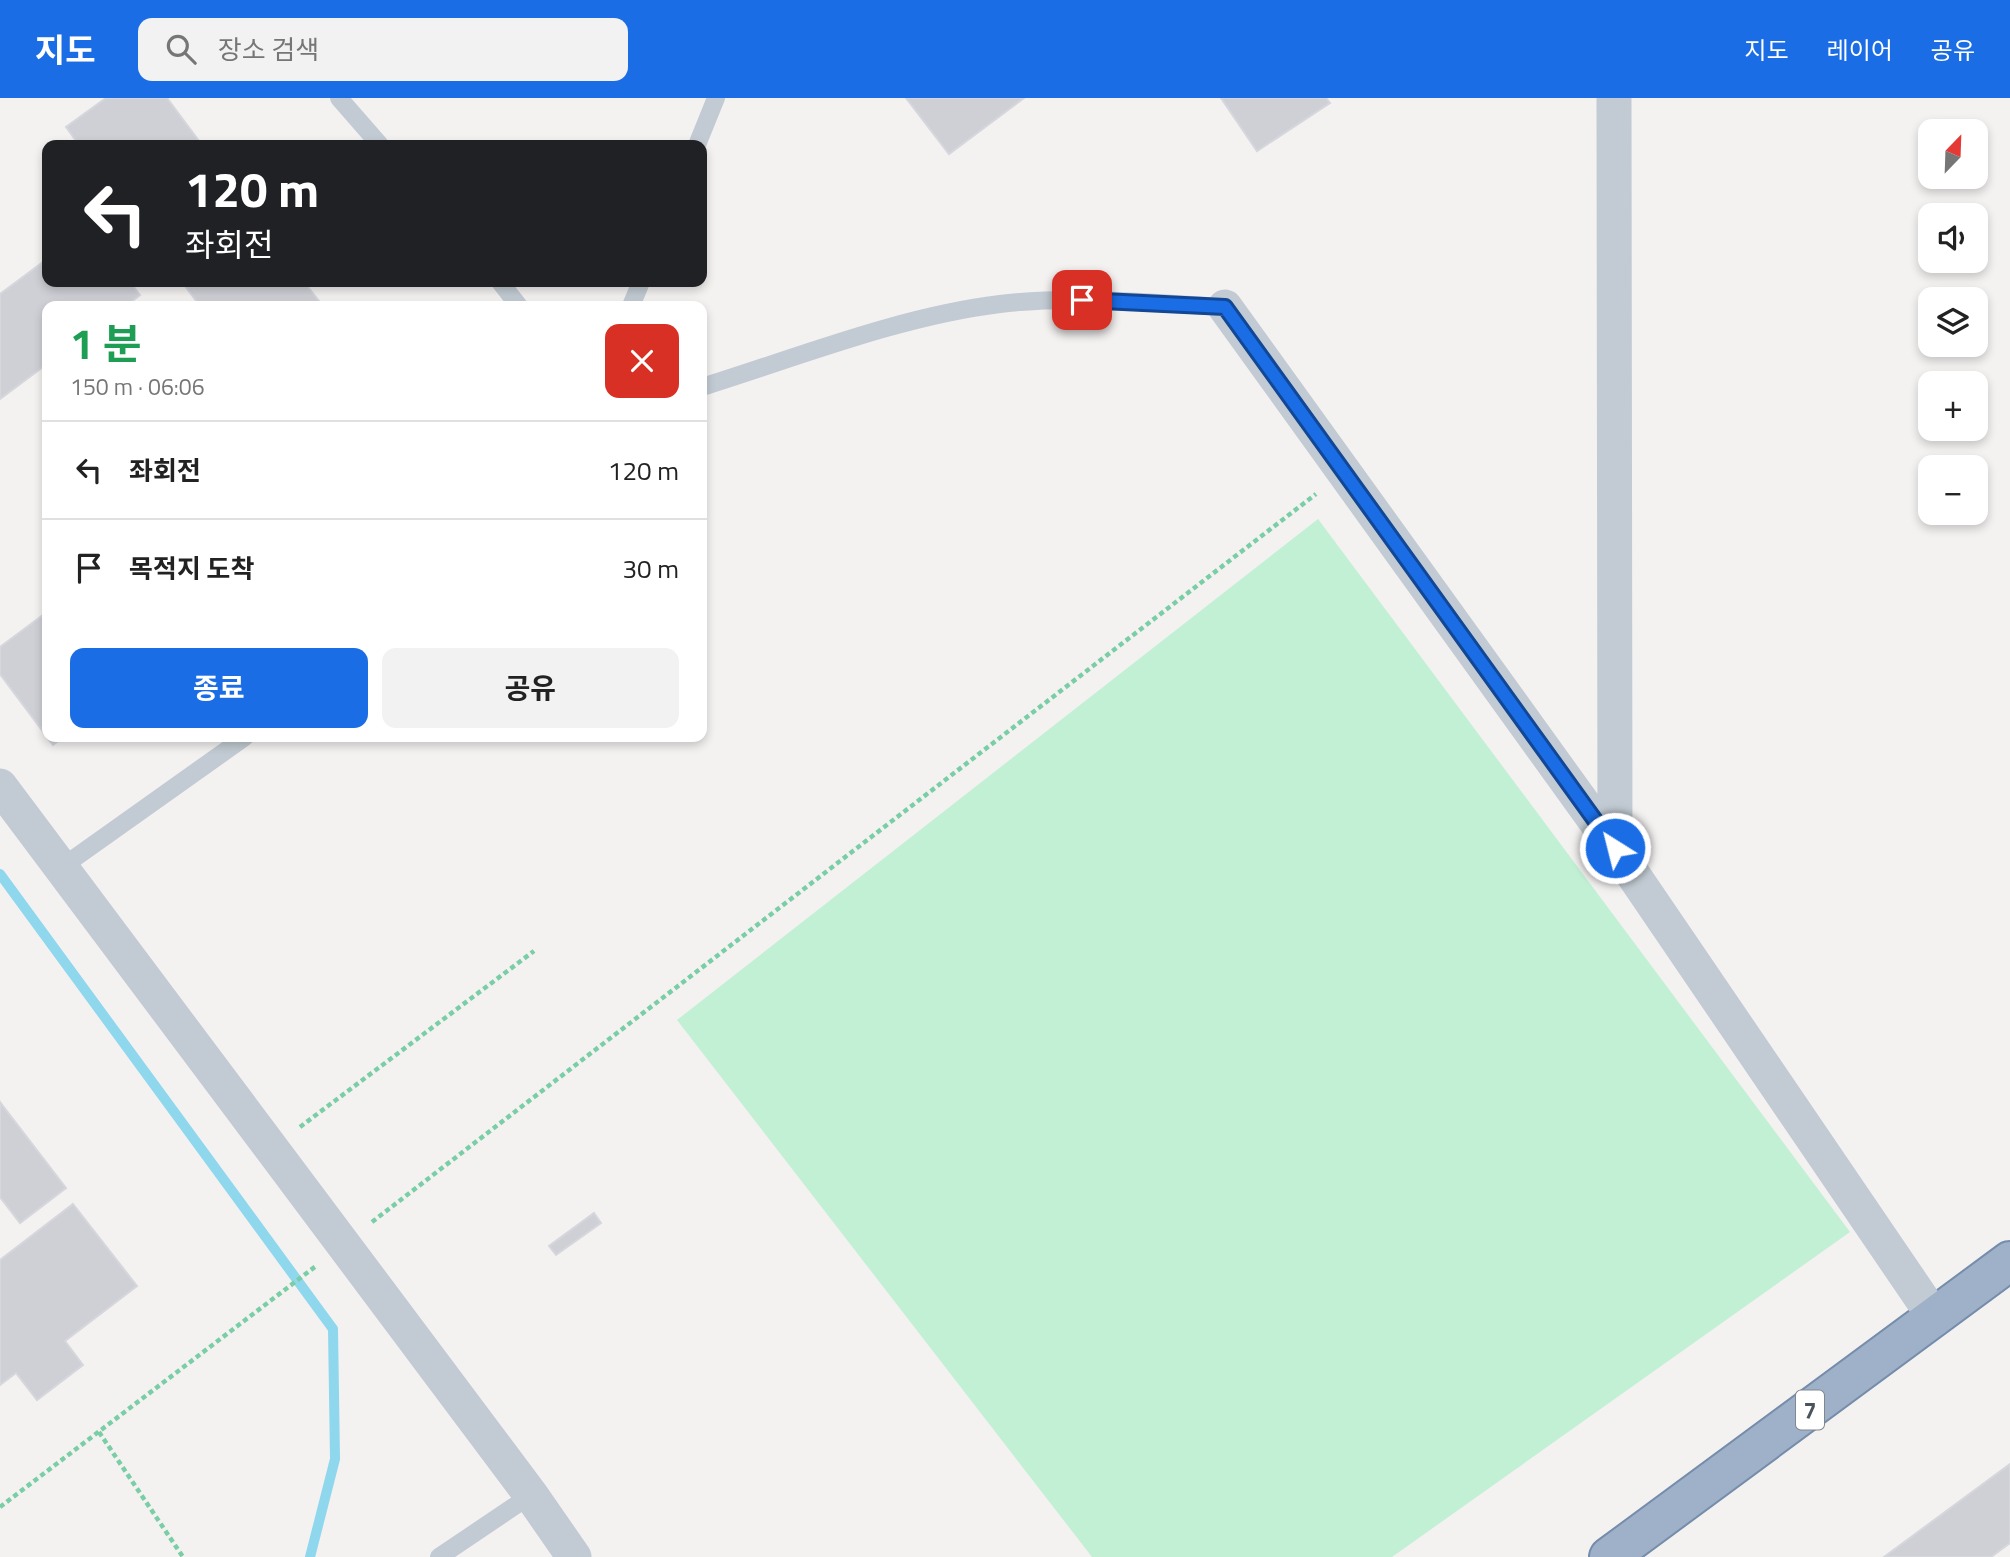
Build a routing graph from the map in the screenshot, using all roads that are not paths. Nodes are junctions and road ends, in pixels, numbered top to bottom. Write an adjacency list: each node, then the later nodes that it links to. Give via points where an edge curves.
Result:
1 (338, 98): 4 (lane)
2 (716, 98): 5 (lane)
3 (1614, 98): 12 (street)
4 (376, 140)
5 (700, 140)
6 (504, 287): 7 (lane)
7 (515, 301)
8 (1225, 307): 9 (lane, via 1082,300 1002,304 893,327); 12 (street)
9 (707, 385)
10 (239, 742): 13 (lane)
11 (0, 786): 13 (street)
12 (1615, 848): 15 (street)
13 (62, 867): 16 (street)
14 (2010, 1261): 15 (highway, 7)
15 (1935, 1318): 19 (highway, 7)
16 (531, 1495): 17 (lane); 18 (street)
17 (439, 1557)
18 (574, 1557)
19 (1609, 1557)

